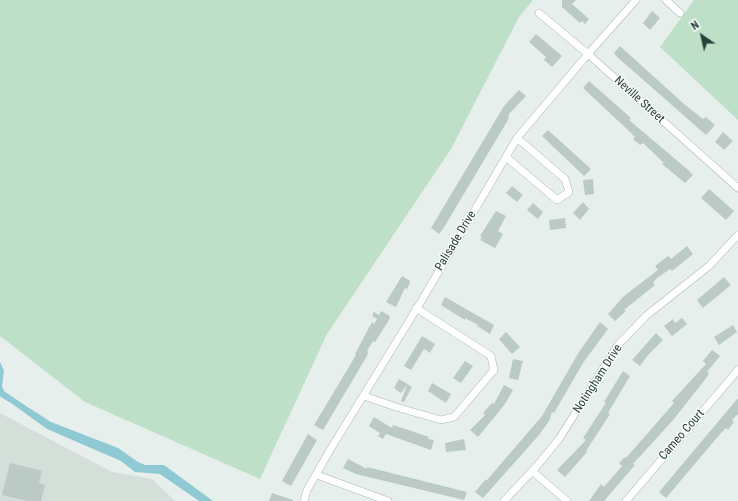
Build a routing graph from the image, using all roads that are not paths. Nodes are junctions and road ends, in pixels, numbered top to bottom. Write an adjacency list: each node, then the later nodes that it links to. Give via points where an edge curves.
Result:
1 (636, 0): 5 (street, Palisade Drive)
2 (666, 0): 4 (street)
3 (539, 13): 5 (street, Neville Street)
4 (680, 13)
5 (588, 54): 6 (street, Palisade Drive); 8 (street, Neville Street)
6 (517, 138): 7 (street, Palisade Drive); 7 (street, via 565,179 569,192 557,200)
7 (506, 157): 10 (street, Palisade Drive)
8 (738, 188)
9 (738, 235): 13 (street, Notingham Drive, via 709,266 647,315 618,345 559,439)
10 (416, 308): 12 (street, Palisade Drive); 12 (street, via 491,356 494,370 454,418 441,420)
11 (738, 370): 19 (street, Cameo Court)
12 (364, 396): 14 (street, Palisade Drive)
13 (532, 471): 17 (street, Notingham Drive); 18 (street)
14 (317, 475): 15 (street, Palisade Drive, via 307,490); 16 (street)
15 (304, 501)
16 (388, 501)
17 (504, 501)
18 (567, 501)
19 (626, 501)

